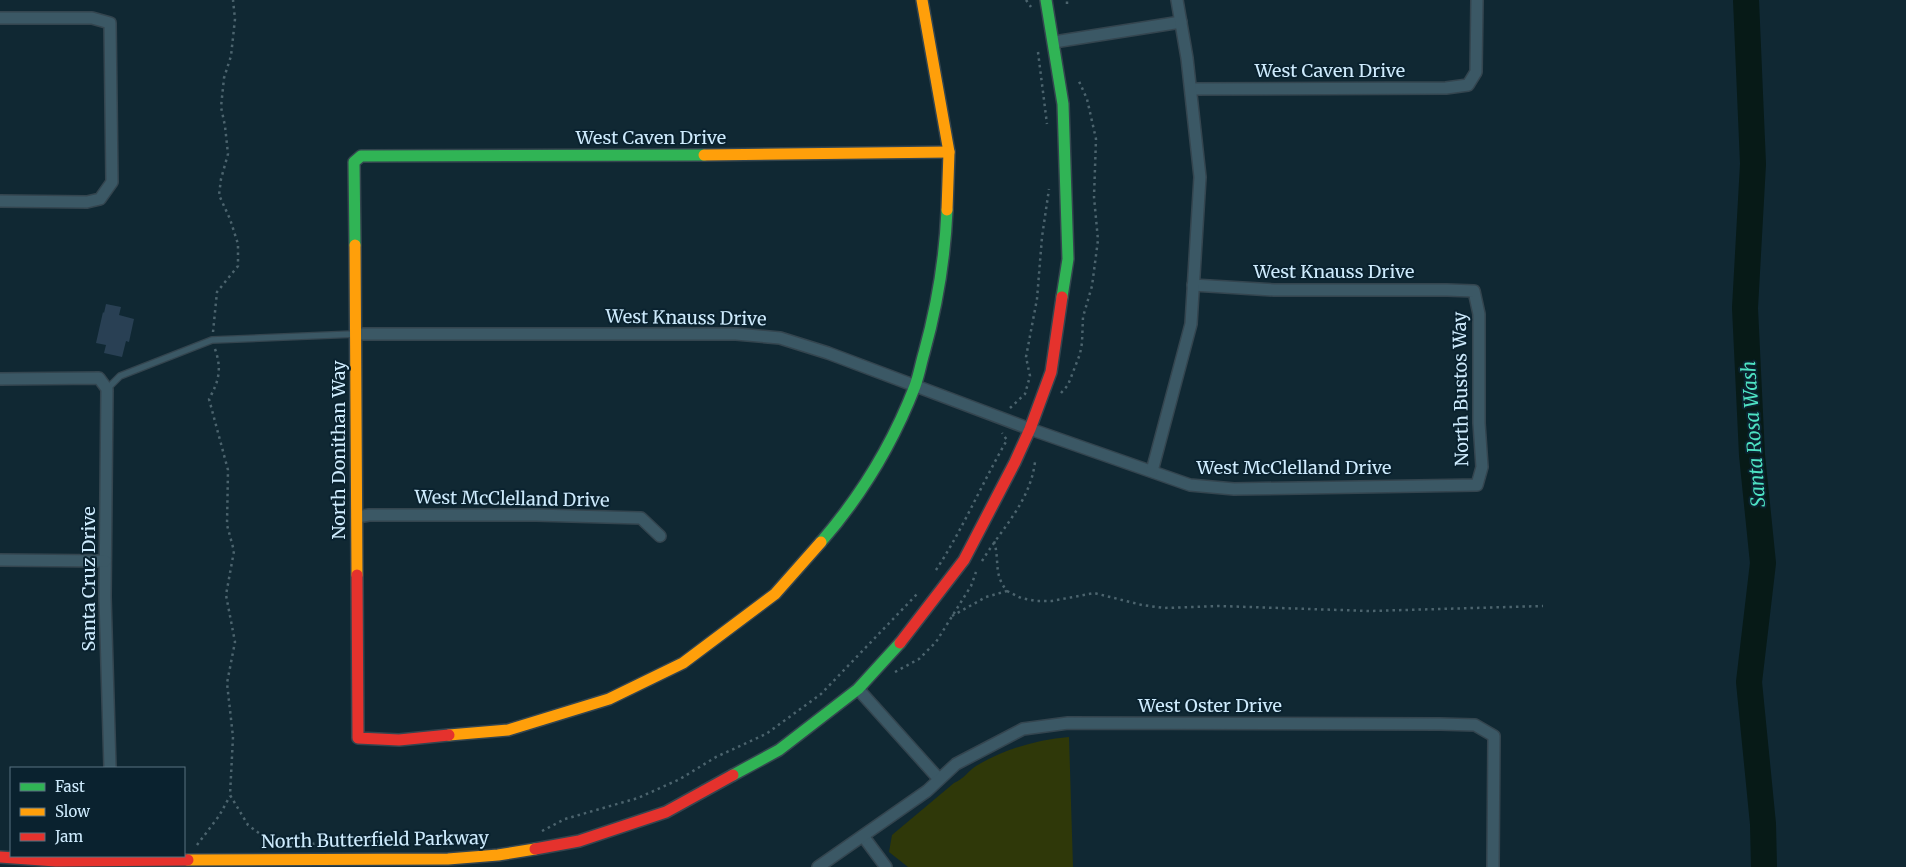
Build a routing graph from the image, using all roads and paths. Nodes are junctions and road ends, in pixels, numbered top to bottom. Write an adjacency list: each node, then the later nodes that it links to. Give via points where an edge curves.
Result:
1 (233, 0): 24 (path, via 235,19 231,56 224,78 221,107 228,154 219,195 238,244 238,266 217,292)
2 (922, 0): 17 (street)
3 (1026, 0): 9 (path)
4 (1046, 0): 12 (street, North Butterfield Parkway)
5 (1067, 0): 8 (path)
6 (1177, 0): 11 (street)
7 (1477, 0): 15 (street, West Caven Drive, via 1476,72 1468,85 1446,88)
8 (1067, 4)
9 (1032, 8)
10 (0, 18): 20 (street, via 92,18 110,23 112,182 100,199 87,202)
11 (1181, 22): 12 (street); 15 (street)
12 (1054, 42): 30 (street, North Butterfield Parkway, via 1063,104 1068,259 1051,372)
13 (1036, 45): 16 (path)
14 (1078, 79): 28 (path, via 1087,99 1096,139 1094,197 1098,240 1092,286 1083,317 1082,343 1075,369)
15 (1190, 89): 21 (street, via 1200,177)
16 (1048, 128)
17 (949, 152): 18 (street, West Caven Drive, via 361,156); 26 (street, via 945,249 931,326)
18 (354, 162): 23 (street, North Donithan Way)
19 (1051, 180): 29 (path, via 1037,300 1026,357 1030,376 1025,394)
20 (0, 201)
21 (1193, 285): 22 (street, West Knauss Drive, via 1274,290); 32 (street, via 1190,324)
22 (1474, 292): 33 (street, North Bustos Way, via 1479,314 1482,467)
23 (356, 334): 24 (lane); 26 (street, West Knauss Drive, via 736,334 780,338 828,352); 34 (street, North Donithan Way)
24 (212, 340): 27 (lane, via 120,376); 48 (path, via 219,362 217,384 209,399 228,470 226,526 234,551 226,595 235,642 226,684 233,737)
25 (0, 379): 27 (street, via 99,378)
26 (915, 385): 29 (street, West Knauss Drive); 34 (street, North Donithan Way, via 878,464 844,515 775,594 683,663 609,699 508,730 399,740 358,738)
27 (107, 389): 38 (street, Santa Cruz Drive)
28 (1060, 394)
29 (999, 417): 30 (street, West Knauss Drive); 39 (path, via 1007,440 955,540)
30 (1030, 429): 32 (street, West McClelland Drive); 45 (street, North Butterfield Parkway, via 964,560 911,631)
31 (1034, 462): 36 (path, via 1033,476 1022,503)
32 (1152, 472): 33 (street, West McClelland Drive, via 1190,485 1234,489)
33 (1477, 485)
34 (357, 517): 35 (street, West McClelland Drive, via 526,515 641,518)
35 (660, 536)
36 (994, 541): 41 (path, via 998,575); 43 (path)
37 (0, 560): 38 (street)
38 (105, 561): 46 (street, Santa Cruz Drive)
39 (935, 571)
40 (925, 586): 49 (path, via 821,694 766,734 638,798 565,819)
41 (1007, 591): 42 (path, via 1036,601 1094,593 1164,608 1219,606 1370,612); 43 (path, via 986,597)
42 (1543, 606)
43 (951, 617): 44 (path, via 928,652)
44 (892, 674)
45 (858, 688): 47 (street); 54 (street, North Butterfield Parkway, via 779,750 666,812 579,841)
46 (110, 767)
47 (939, 779): 50 (street, West Oster Drive); 63 (street, West Oster Drive, via 956,764 1023,730 1068,723 1475,725 1494,736)
48 (230, 795): 51 (path, via 248,825 271,842); 55 (path, via 219,816)
49 (538, 832)
50 (863, 836): 61 (street, West Oster Drive); 62 (street)
51 (296, 843)
52 (304, 843): 53 (path, via 344,837)
53 (393, 843)
54 (498, 855): 58 (street, North Butterfield Parkway, via 448,859); 60 (street)
55 (185, 856)
56 (184, 857): 58 (path)
57 (0, 858): 59 (street, North Butterfield Parkway)
58 (181, 860): 59 (street, North Butterfield Parkway)
59 (112, 861)
60 (500, 867)
61 (818, 867)
62 (886, 867)
63 (1493, 867)

